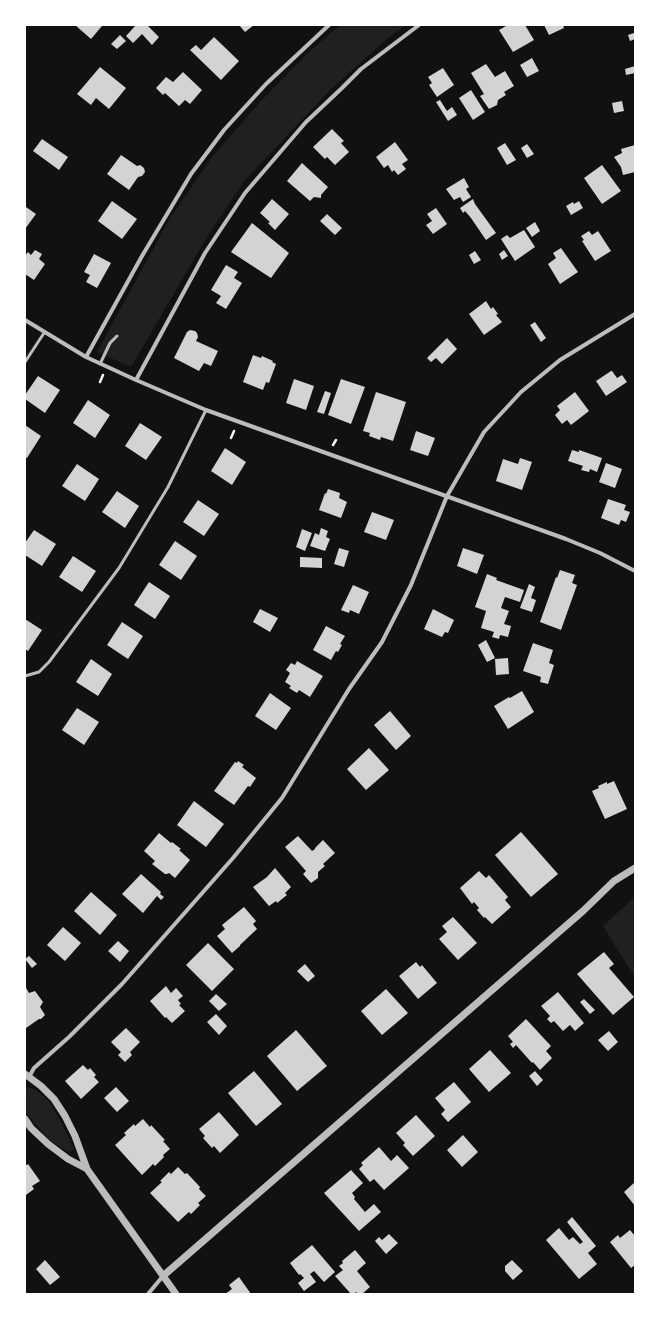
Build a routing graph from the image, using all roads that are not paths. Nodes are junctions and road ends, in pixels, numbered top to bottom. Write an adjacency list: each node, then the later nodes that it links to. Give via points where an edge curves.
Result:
1 (329, 25): 7 (street, via 266,84 224,130 190,174)
2 (420, 25): 10 (street, via 361,69 306,122 245,193 205,253)
3 (635, 314): 12 (street, via 560,360 521,392 484,432)
4 (25, 320): 5 (street)
5 (44, 333): 7 (street); 8 (lane)
6 (117, 336): 9 (lane, via 110,343)
7 (86, 358): 9 (street)
8 (25, 362)
9 (100, 364): 10 (street)
10 (136, 380): 11 (street)
11 (206, 410): 12 (street); 14 (lane, via 168,487 119,568 49,662 39,672)
12 (446, 496): 13 (street, via 576,543); 16 (street, via 411,585 382,642 349,689 282,798 122,984)
13 (635, 571)
14 (25, 676)
15 (635, 868): 19 (street, via 614,881)
16 (27, 1076): 18 (street, via 54,1099 66,1116)
17 (25, 1119): 18 (street, via 48,1144)
18 (87, 1169): 19 (street)
19 (164, 1276): 20 (street); 21 (street)
20 (148, 1294)
21 (176, 1294)

